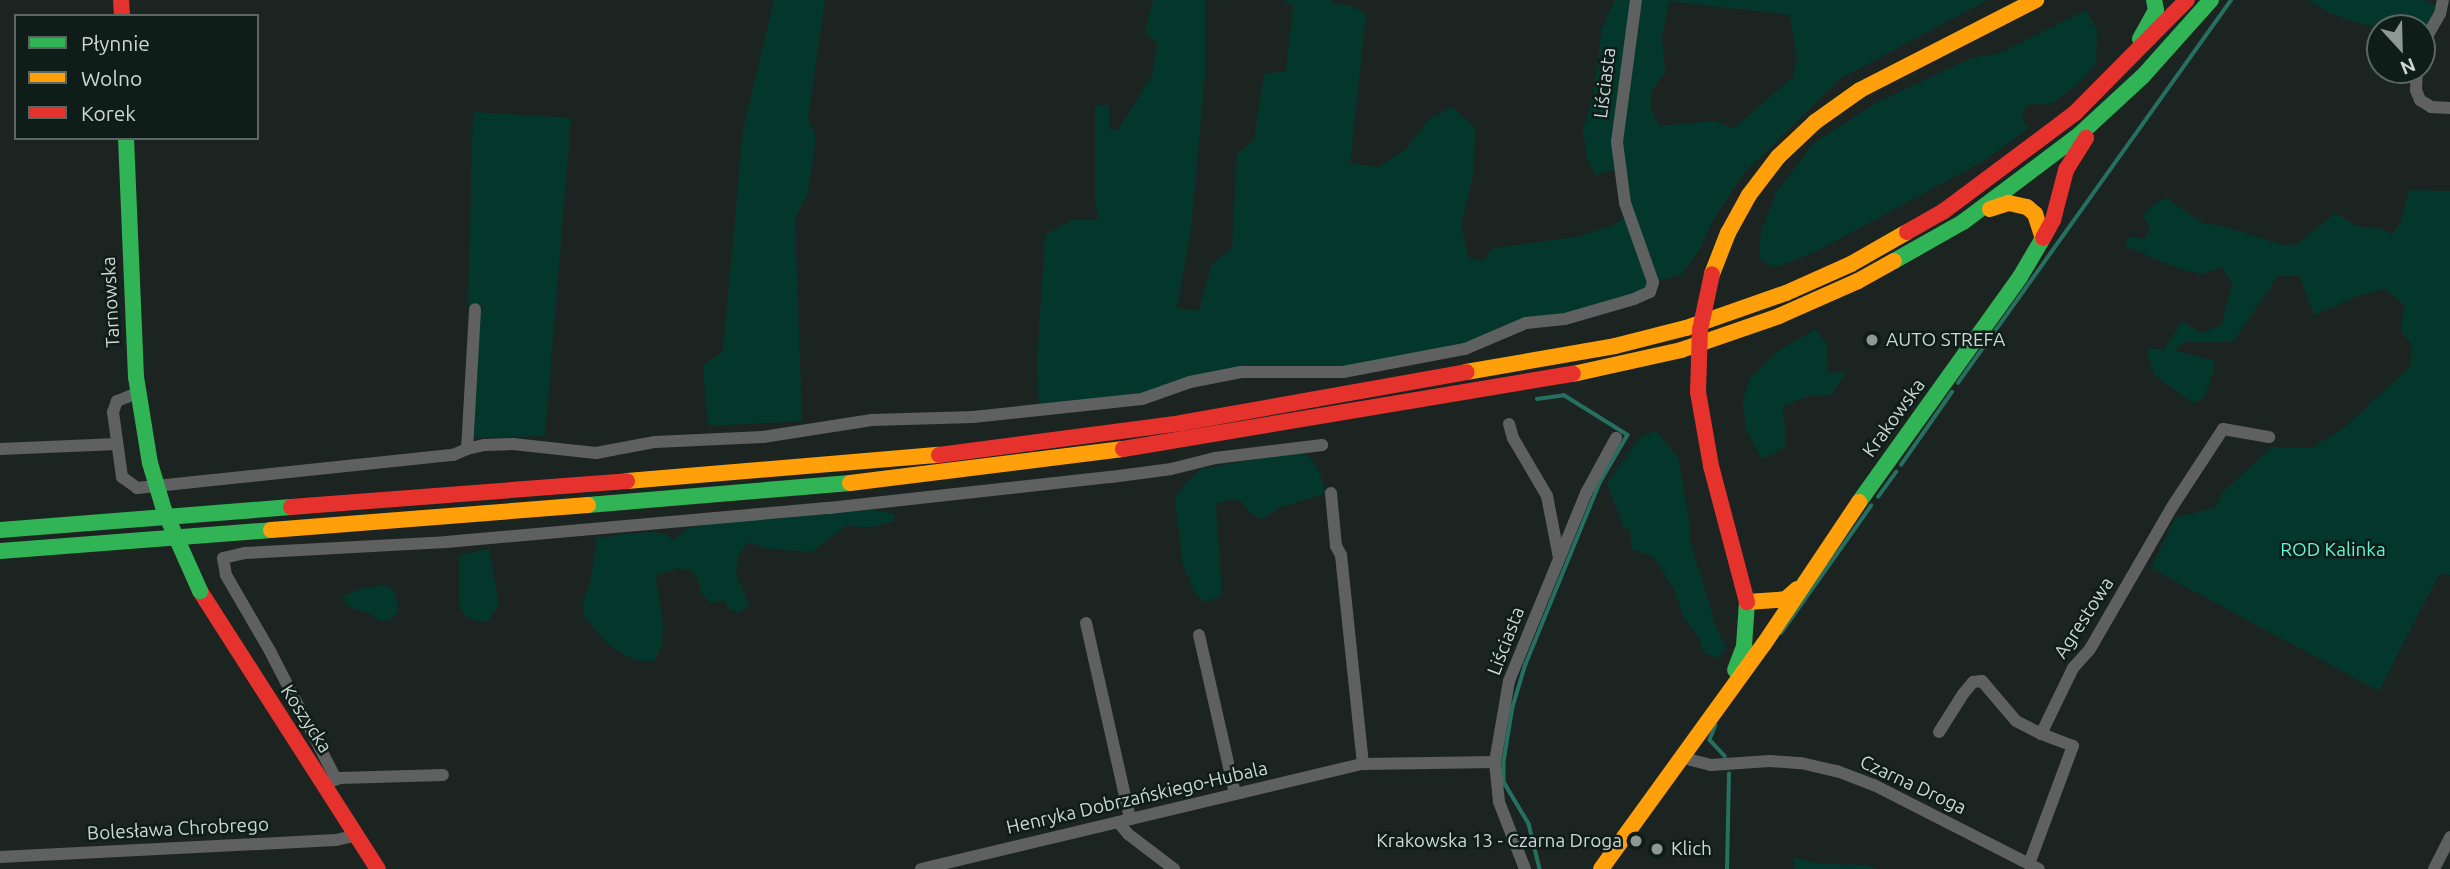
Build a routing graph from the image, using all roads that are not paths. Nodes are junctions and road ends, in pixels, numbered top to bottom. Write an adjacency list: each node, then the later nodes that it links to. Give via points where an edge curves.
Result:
1 (1636, 0): 23 (street, Liściasta, via 1617,142 1625,203 1651,273 1650,292 1565,319 1526,323 1465,349 1343,372 1241,372 1142,399 973,418 872,420 763,437 655,442 596,453 513,444)
2 (2036, 0): 30 (main road, bridge, via 1860,90 1815,122 1778,157 1728,233 1712,274 1700,330 1698,392 1720,505)
3 (2154, 0): 11 (main road, via 2156,10 2146,32)
4 (2187, 0): 11 (main road)
5 (2211, 0): 10 (main road)
6 (2443, 0): 7 (street)
7 (2436, 21)
8 (2416, 84): 9 (street, via 2420,100 2431,107)
9 (2450, 108)
10 (2105, 111): 13 (main road); 14 (main road, Krakowska, via 2071,160)
11 (2075, 113): 26 (main road, via 1944,211 1851,264 1741,311 1579,354 1181,423 927,457)
12 (126, 140): 16 (main road, Tarnowska)
13 (1963, 222): 14 (main road, via 2009,203 2020,204 2035,214); 27 (main road, via 1858,281 1779,316 1681,350 1546,380 1198,439 930,475 777,490)
14 (2043, 238): 29 (main road, Krakowska)
15 (475, 310): 23 (street)
16 (137, 393): 20 (street, via 117,401 113,412); 24 (main road, Tarnowska)
17 (1509, 424): 28 (street, via 1547,496)
18 (2269, 437): 37 (street, Agrestowa, via 2223,429 2090,649 2073,668)
19 (1616, 438): 28 (street, Liściasta, via 1586,493)
20 (117, 444): 22 (street); 23 (street, via 122,477 137,488 441,457)
21 (1322, 445): 42 (street, via 1111,477 856,505 223,558 226,575 271,651)
22 (0, 449)
23 (467, 449)
24 (150, 463): 42 (main road, Koszycka, bridge, via 164,510 200,591)
25 (1331, 494): 40 (street)
26 (0, 530)
27 (0, 551)
28 (1559, 558): 39 (street, Liściasta, via 1509,681)
29 (1800, 587): 30 (main road, Krakowska, via 1774,603); 31 (main road, Krakowska)
30 (1747, 602): 31 (main road, via 1768,612); 34 (main road, Krakowska, via 1756,628); 35 (main road, Krakowska, via 1744,646)
31 (1792, 603): 34 (main road, Krakowska)
32 (1086, 623): 44 (street)
33 (1199, 635): 43 (street)
34 (1750, 660): 35 (main road, Krakowska)
35 (1729, 688): 38 (main road, Krakowska)
36 (1939, 732): 37 (street, via 1973,682 1982,681 2016,721)
37 (2041, 734): 49 (street, via 2073,746)
38 (1683, 754): 49 (street, Czarna Droga, via 1711,765 1770,761 1838,771); 55 (main road, Krakowska)
39 (1495, 762): 40 (street, Henryka Dobrzańskiego-Hubala); 54 (street, Liściasta, via 1499,802)
40 (1363, 764): 43 (street, Henryka Dobrzańskiego-Hubala)
41 (443, 775): 42 (street)
42 (330, 782): 45 (main road, Koszycka)
43 (1235, 794): 44 (street, Henryka Dobrzańskiego-Hubala)
44 (1124, 820): 52 (street, Henryka Dobrzańskiego-Hubala); 53 (street, via 1128,834)
45 (357, 835): 47 (street, Bolesława Chrobrego); 51 (main road, Koszycka)
46 (2450, 837): 56 (street)
47 (59, 854): 48 (street, Bolesława Chrobrego); 50 (street)
48 (0, 857)
49 (2034, 866)
50 (60, 869)
51 (378, 869)
52 (921, 869)
53 (1174, 869)
54 (1525, 869)
55 (1601, 869)
56 (2434, 869)

